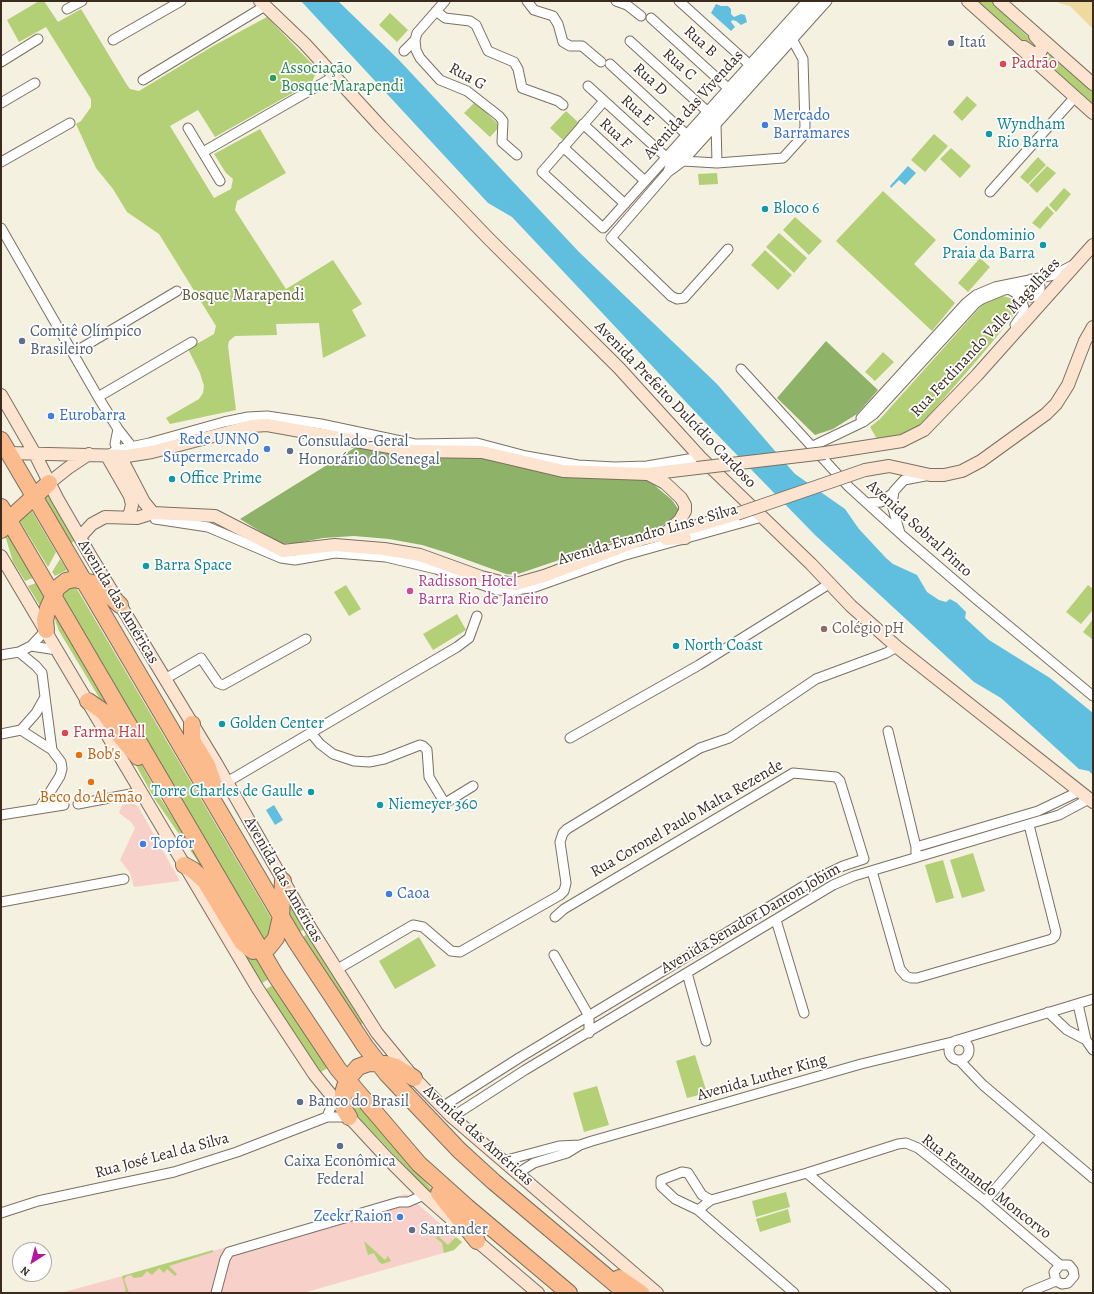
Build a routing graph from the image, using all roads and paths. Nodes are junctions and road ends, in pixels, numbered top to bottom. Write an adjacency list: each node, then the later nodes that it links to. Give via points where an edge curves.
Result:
1 (82, 1): 13 (street)
2 (181, 1): 21 (street)
3 (445, 1): 14 (street)
4 (527, 1): 44 (street, Rua D, via 534,10 553,16 563,42 570,46 582,46 606,63)
5 (616, 1): 15 (street, via 627,5)
6 (679, 1): 27 (street)
7 (807, 1): 27 (street, Avenida das Vivendas)
8 (818, 1): 24 (street)
9 (827, 1): 20 (street)
10 (968, 1): 18 (street)
11 (999, 1): 17 (street)
12 (263, 3): 28 (street, Avenida Prefeito Dulcídio Cardoso); 29 (street)
13 (67, 9)
14 (436, 11): 22 (street, via 417,32); 37 (street, via 446,18 470,21 476,25 488,51 514,62 522,88)
15 (641, 16)
16 (651, 18): 33 (street, Rua B)
17 (1023, 23): 18 (street, via 1042,44 1041,51 1034,54); 31 (street)
18 (1007, 37): 34 (street)
19 (38, 39): 26 (street)
20 (792, 39): 24 (street); 51 (street, via 803,59 805,128 802,137 784,158)
21 (113, 40)
22 (415, 40): 25 (street); 47 (street, Rua G, via 420,58 440,80 471,93 499,116 503,121 502,142)
23 (630, 41): 38 (street, Rua C)
24 (780, 48): 42 (street); 49 (street)
25 (404, 51)
26 (1, 62)
27 (750, 65): 33 (street, Avenida das Vivendas)
28 (335, 76): 46 (street); 83 (street, Avenida Prefeito Dulcídio Cardoso, via 489,239 619,368)
29 (143, 80)
30 (35, 83): 36 (street)
31 (1093, 84)
32 (588, 86): 35 (street, Rua E)
33 (729, 89): 38 (street, Avenida das Vivendas)
34 (1075, 98): 39 (street); 54 (street)
35 (604, 101): 41 (street); 48 (street, Rua E)
36 (1, 103)
37 (563, 105)
38 (708, 112): 44 (street, Avenida das Vivendas)
39 (1093, 113)
40 (70, 123): 50 (street)
41 (583, 124): 45 (street); 53 (street, Rua F)
42 (716, 124): 49 (street); 51 (street)
43 (188, 128): 46 (street)
44 (687, 135): 48 (street, Avenida das Vivendas)
45 (563, 147): 55 (street); 55 (street, Avenida das Vivendas, via 542,172 603,228)
46 (203, 152): 52 (street)
47 (517, 155)
48 (666, 157): 53 (street, Avenida das Vivendas)
49 (680, 158): 51 (street); 58 (street, via 611,237 612,240 677,300 684,298)
50 (1, 162)
51 (717, 163)
52 (220, 181)
53 (645, 181): 55 (street, Avenida das Vivendas)
54 (990, 192)
55 (625, 204)
56 (1, 228): 67 (street)
57 (1093, 245): 59 (street, Rua Ferdinando Valle Magalhães)
58 (728, 249)
59 (1076, 264): 60 (street, via 1054,275); 65 (street, Rua Ferdinando Valle Magalhães)
60 (1031, 279): 62 (street, via 1040,286 1037,296 1031,297 1019,289); 66 (street, via 995,287 976,295 966,302)
61 (177, 291): 67 (street)
62 (1013, 291): 65 (street, via 1021,298 1024,308); 69 (street, via 999,291 976,303)
63 (1093, 327): 86 (street, via 1068,385 1046,414 971,468 952,474)
64 (192, 342): 71 (street)
65 (1005, 344): 83 (street, Rua Ferdinando Valle Magalhães, bridge, via 918,435 902,441 826,452)
66 (923, 350): 69 (street, via 918,360 895,386); 72 (street)
67 (73, 353): 71 (street)
68 (741, 369): 76 (street, Avenida Sobral Pinto)
69 (894, 392): 72 (street, via 874,414)
70 (1, 395): 80 (street, Avenida das Américas)
71 (98, 397): 73 (street)
72 (856, 424): 76 (street)
73 (118, 429): 78 (street); 82 (street)
74 (339, 433): 75 (street, via 415,444); 78 (street, via 302,426 252,426); 79 (street, via 412,452)
75 (489, 445): 79 (street); 84 (street, via 557,462)
76 (812, 446): 90 (street, Avenida Sobral Pinto, via 832,471)
77 (5, 447): 80 (street); 89 (highway, Avenida das Américas)
78 (135, 451): 82 (street)
79 (465, 451): 85 (street, via 482,452 563,471)
80 (35, 454): 81 (street); 87 (street, Avenida das Américas)
81 (89, 454): 82 (street); 87 (street)
82 (115, 454): 91 (street); 92 (street, via 132,505)
83 (699, 463): 84 (street); 85 (street, Rua Ferdinando Valle Magalhães); 93 (street, Avenida Prefeito Dulcídio Cardoso)
84 (615, 467): 85 (street)
85 (647, 474): 95 (street, via 664,483 685,505 680,520)
86 (930, 475): 88 (street, via 904,480); 95 (street, Avenida Evandro Lins e Silva, bridge, via 889,466 865,470 737,514)
87 (49, 483): 89 (highway); 97 (street, Avenida das Américas)
88 (894, 491): 90 (street, via 881,502); 96 (street, via 892,505)
89 (34, 496): 94 (highway); 103 (highway, Avenida das Américas)
90 (866, 503): 96 (street, Avenida Sobral Pinto)
91 (153, 513): 92 (street, Avenida Evandro Lins e Silva, via 137,518); 101 (street, Avenida Evandro Lins e Silva, via 215,516 283,551 335,545 384,549 420,555 501,582 525,582); 102 (street, Avenida Evandro Lins e Silva, via 155,519 208,527 281,558 295,560 335,553 386,557 436,569 497,590 523,590)
92 (129, 517): 97 (street, Avenida Evandro Lins e Silva, via 105,517 98,520)
93 (762, 517): 98 (street, Avenida Evandro Lins e Silva); 104 (street, Avenida Prefeito Dulcídio Cardoso)
94 (4, 520): 105 (highway)
95 (664, 534): 99 (street, Avenida Evandro Lins e Silva)
96 (900, 534): 116 (street, Avenida Sobral Pinto)
97 (80, 537): 106 (street, Avenida das Américas)
98 (685, 538): 99 (street); 102 (street, Avenida Evandro Lins e Silva)
99 (643, 539): 101 (street, Avenida Evandro Lins e Silva)
100 (1, 556): 108 (street)
101 (594, 556): 102 (street)
102 (563, 576)
103 (83, 580): 105 (highway, via 74,579 62,583); 106 (highway, via 97,584); 134 (highway, Avenida das Américas)
104 (829, 584): 111 (street, Avenida Prefeito Dulcídio Cardoso); 124 (street, via 699,665)
105 (53, 596): 108 (highway, via 46,614); 133 (highway)
106 (120, 605): 115 (street, Avenida das Américas)
107 (477, 616): 122 (street, via 472,633 466,642)
108 (46, 630): 110 (street); 112 (street)
109 (306, 639): 115 (street, via 223,685 218,684 201,658)
110 (31, 646): 112 (street); 113 (street)
111 (898, 647): 129 (street, Avenida Prefeito Dulcídio Cardoso); 154 (street, via 886,654 816,679 729,738 700,748 567,828 560,842 566,883 560,895 460,952 451,951 424,927 413,925)
112 (57, 650): 118 (street)
113 (19, 652): 114 (street); 117 (street, via 42,673)
114 (1, 655)
115 (165, 679): 119 (street, Avenida das Américas)
116 (1093, 696)
117 (45, 697): 120 (street, via 36,713); 125 (street)
118 (88, 701): 128 (street); 133 (highway, via 104,712 140,760 162,797)
119 (192, 724): 126 (street, Avenida das Américas); 134 (highway, via 192,740 207,766 220,799)
120 (21, 730): 123 (street); 125 (street)
121 (888, 731): 137 (street)
122 (311, 733): 126 (street); 127 (street, via 333,754 354,762 384,759 420,745 427,750 429,777 444,802)
123 (1, 734)
124 (570, 738)
125 (52, 750): 132 (street, via 61,762 62,769)
126 (227, 782): 143 (street, Avenida das Américas)
127 (473, 786)
128 (141, 792): 130 (street); 140 (street)
129 (1088, 797): 136 (street, Avenida Senador Danton Jobim, via 1061,814); 137 (street)
130 (78, 804)
131 (64, 805): 132 (street)
132 (40, 808): 135 (street)
133 (177, 810): 152 (highway)
134 (220, 810): 147 (highway, Avenida das Américas)
135 (1, 815)
136 (1029, 825): 138 (street, Avenida Senador Danton Jobim); 141 (street, via 1055,936 917,978 906,976 900,969)
137 (916, 847): 138 (street)
138 (915, 858): 141 (street, Avenida Senador Danton Jobim)
139 (864, 859): 144 (street, Avenida Senador Danton Jobim); 148 (street, Rua Coronel Paulo Malta Rezende, via 840,781 836,777 790,774 564,909)
140 (184, 865): 152 (highway, via 205,881 246,947 253,951); 173 (street, via 266,1003)
141 (872, 871): 145 (street, Avenida Senador Danton Jobim, via 842,881)
142 (124, 880): 146 (street)
143 (283, 881): 147 (highway); 154 (street, Avenida das Américas)
144 (812, 881): 145 (street); 150 (street, Avenida Senador Danton Jobim)
145 (819, 894): 149 (street, Avenida Senador Danton Jobim)
146 (1, 902)
147 (281, 916): 152 (highway, via 273,944); 168 (highway, Avenida das Américas, via 332,999)
148 (555, 917)
149 (776, 920): 151 (street, Avenida Senador Danton Jobim); 158 (street)
150 (731, 930): 151 (street); 160 (street, Avenida Senador Danton Jobim)
151 (737, 943): 155 (street, Avenida Senador Danton Jobim)
152 (261, 951): 171 (highway)
153 (554, 955): 160 (street)
154 (336, 970): 170 (street, Avenida das Américas, via 376,1033)
155 (687, 973): 161 (street, Avenida Senador Danton Jobim); 163 (street)
156 (1093, 999): 157 (street, Avenida Luther King)
157 (1078, 1004): 159 (street, Avenida Luther King); 162 (street)
158 (804, 1012)
159 (1048, 1012): 162 (street, via 1067,1030); 164 (street, Avenida Luther King)
160 (589, 1016): 161 (street); 166 (street, Avenida Senador Danton Jobim)
161 (588, 1033): 169 (street, Avenida Senador Danton Jobim)
162 (1086, 1040): 165 (street)
163 (706, 1041)
164 (955, 1041): 167 (street, via 949,1052 953,1058); 167 (street, via 965,1041 969,1050 968,1056); 181 (street, Avenida Luther King, via 861,1064)
165 (1093, 1050)
166 (529, 1052): 169 (street); 172 (street, Avenida Senador Danton Jobim)
167 (959, 1060): 180 (street)
168 (378, 1064): 170 (highway, via 396,1067); 171 (highway, via 369,1063 358,1067); 192 (highway, Avenida das Américas, via 459,1150)
169 (535, 1064): 174 (street, Avenida Senador Danton Jobim)
170 (414, 1078): 175 (street, Avenida das Américas)
171 (347, 1080): 176 (highway); 178 (highway, via 343,1093 344,1109)
172 (462, 1093): 174 (street); 175 (street, Avenida Senador Danton Jobim)
173 (334, 1099): 177 (street); 178 (street)
174 (471, 1105): 179 (street, Avenida Senador Danton Jobim)
175 (442, 1107): 179 (street, Avenida das Américas)
176 (376, 1116): 191 (highway, via 395,1145 444,1199); 197 (highway, via 419,1164)
177 (327, 1117): 178 (street, Rua José Leal da Silva); 190 (street, Rua José Leal da Silva, via 207,1163 125,1184 38,1201)
178 (349, 1117): 186 (street)
179 (452, 1118): 182 (street, Avenida das Américas)
180 (1042, 1135): 185 (street); 188 (street)
181 (580, 1145): 182 (street, Avenida Luther King, via 559,1146); 183 (street, Avenida Luther King, via 567,1153 534,1163)
182 (503, 1161): 183 (street, Avenida das Américas)
183 (518, 1173): 200 (street, Avenida das Américas)
184 (807, 1174): 187 (street, Rua Fernando Moncorvo); 188 (street, Rua Fernando Moncorvo, via 898,1144 906,1144 918,1148); 202 (street)
185 (1093, 1178)
186 (424, 1195): 191 (street); 195 (street, via 408,1202 399,1202 229,1252)
187 (711, 1200): 189 (street, Rua Fernando Moncorvo); 189 (street, via 702,1195 691,1175 685,1172 661,1180 661,1186 675,1199)
188 (985, 1201): 193 (street, Rua Fernando Moncorvo)
189 (698, 1210): 201 (street)
190 (1, 1213)
191 (477, 1241): 196 (street)
192 (586, 1259): 198 (highway, Avenida das Américas); 199 (highway, via 602,1265)
193 (1060, 1265): 194 (street, via 1054,1272); 194 (street, Rua Fernando Moncorvo, via 1069,1265 1074,1273 1068,1283)
194 (1056, 1281): 203 (street)
195 (216, 1293)
196 (538, 1293)
197 (569, 1293)
198 (626, 1293)
199 (641, 1293)
200 (657, 1293)
201 (793, 1293)
202 (946, 1293)
203 (1027, 1293)

